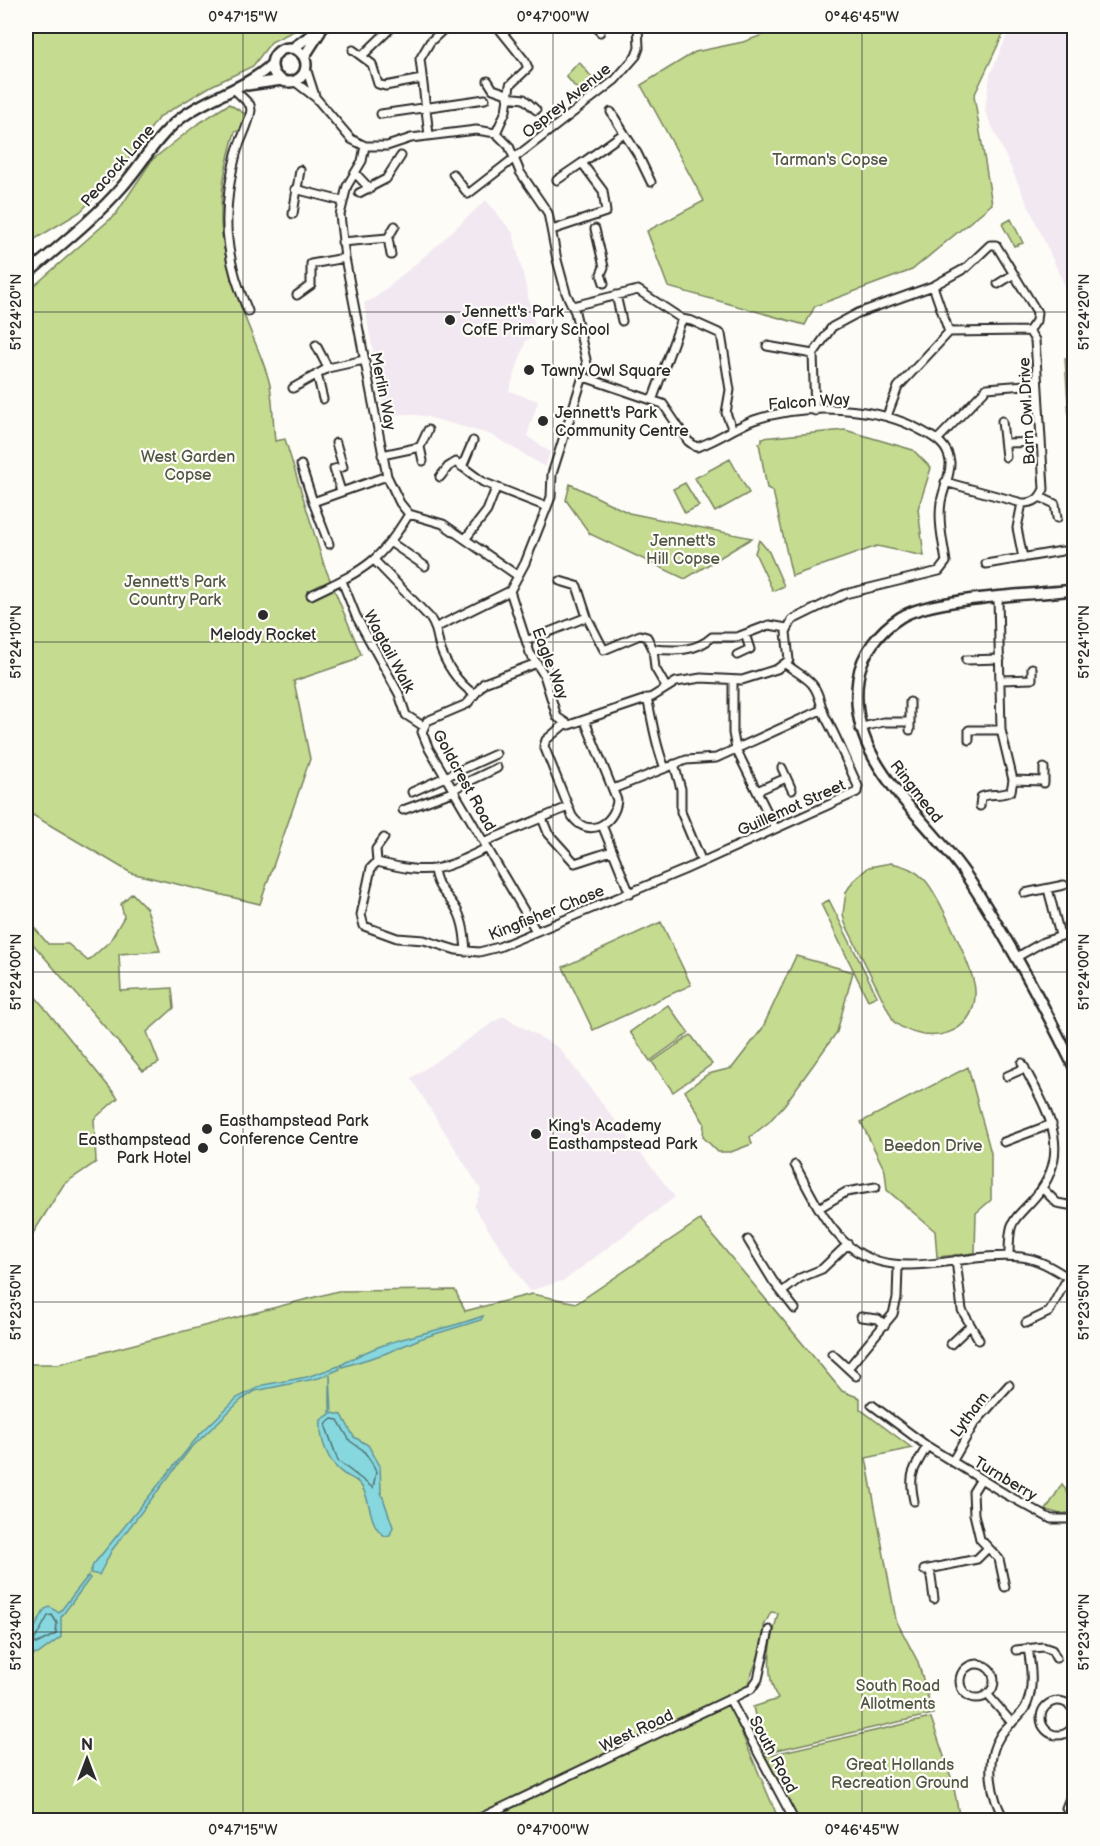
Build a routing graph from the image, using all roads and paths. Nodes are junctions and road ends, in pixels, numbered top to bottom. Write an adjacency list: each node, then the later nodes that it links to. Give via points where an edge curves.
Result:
1 (323, 26): 6 (street); 9 (street)
2 (393, 26): 8 (street)
3 (447, 26): 12 (street, via 423,51)
4 (497, 26): 17 (street, via 528,64 512,82)
5 (638, 26): 29 (street, Osprey Avenue, via 639,48 625,70)
6 (292, 48): 9 (street); 10 (street, via 278,51)
7 (353, 50): 8 (street)
8 (363, 55): 12 (street, via 372,64 378,84)
9 (304, 57): 11 (street)
10 (272, 64): 13 (street, via 274,73); 16 (street, Peacock Lane)
11 (306, 68): 14 (street); 18 (street)
12 (422, 79): 20 (street)
13 (282, 80): 14 (street); 16 (street, Peacock Lane)
14 (294, 81): 18 (street)
15 (488, 81): 17 (street, via 493,89)
16 (237, 88): 49 (street, Peacock Lane, via 204,103 168,129 105,206); 56 (street, via 251,110 237,148 228,191 226,234 232,271)
17 (507, 96): 21 (street, via 524,99); 24 (street, via 506,111)
18 (316, 98): 27 (street, via 343,131)
19 (485, 99): 20 (street)
20 (425, 108): 23 (street); 26 (street)
21 (536, 111)
22 (611, 112): 25 (street)
23 (381, 114)
24 (496, 133): 26 (street, via 476,130); 29 (street, via 509,146)
25 (624, 133): 30 (street); 35 (street)
26 (429, 135): 27 (street, via 387,146)
27 (365, 147): 32 (street, Merlin Way)
28 (401, 156): 37 (street, via 386,178)
29 (513, 158): 33 (street, Osprey Avenue, via 468,194); 43 (street, via 544,207)
30 (582, 163): 34 (street); 41 (street, via 603,192 607,209)
31 (300, 170): 36 (street)
32 (356, 174): 37 (street); 39 (street, Merlin Way)
33 (453, 174)
34 (557, 180)
35 (651, 182)
36 (295, 189): 39 (street); 40 (street)
37 (370, 189): 38 (street)
38 (359, 193)
39 (342, 201): 45 (street, Merlin Way)
40 (293, 214)
41 (593, 224): 43 (street); 50 (street, via 604,267)
42 (394, 226): 44 (street)
43 (552, 230): 55 (street, via 566,293)
44 (388, 238): 45 (street); 46 (street)
45 (342, 242): 47 (street, Merlin Way)
46 (391, 255)
47 (345, 258): 53 (street, via 311,264 311,285); 64 (street, Merlin Way)
48 (1014, 274): 51 (street); 52 (street, via 996,245 990,245 965,269); 59 (street, via 1037,312)
49 (26, 275)
50 (604, 284)
51 (998, 284)
52 (933, 286): 60 (street); 63 (street, via 841,321)
53 (297, 295)
54 (616, 295): 55 (street); 57 (street, via 642,291); 58 (street)
55 (573, 306): 67 (street, via 587,364)
56 (248, 312)
57 (682, 319): 70 (street); 75 (street, via 711,329 723,338 730,390 726,413)
58 (622, 321)
59 (1029, 331): 60 (street); 68 (street, Barn Owl Drive, via 1035,340)
60 (949, 332): 73 (street, via 898,387)
61 (316, 345): 65 (street)
62 (767, 346): 63 (street)
63 (813, 354): 72 (street)
64 (364, 360): 65 (street); 83 (street, Merlin Way)
65 (328, 368): 66 (street)
66 (317, 374): 69 (street); 71 (street)
67 (584, 377): 70 (street, Falcon Way); 96 (street, via 552,474)
68 (1037, 384): 77 (street, via 987,388); 79 (street, Barn Owl Drive)
69 (293, 388)
70 (652, 398): 75 (street, Falcon Way, via 663,404 692,446 701,447)
71 (323, 399)
72 (816, 411): 73 (street, Falcon Way, via 846,410); 75 (street, Falcon Way, via 767,416)
73 (887, 416): 77 (street, Falcon Way)
74 (1002, 421): 81 (street)
75 (732, 428)
76 (428, 430): 82 (street)
77 (938, 439): 90 (street, via 950,463)
78 (473, 441): 87 (street)
79 (1041, 442): 81 (street); 93 (street, Barn Owl Drive)
80 (336, 443): 92 (street, via 343,467 334,469)
81 (1005, 443): 84 (street)
82 (420, 447): 83 (street); 85 (street)
83 (382, 455): 88 (street, Merlin Way)
84 (1006, 457)
85 (423, 461)
86 (301, 465): 94 (street)
87 (462, 467): 89 (street, via 456,462); 91 (street)
88 (387, 476): 92 (street); 97 (street, Merlin Way)
89 (440, 477)
90 (945, 482): 95 (street); 116 (street, via 941,504 946,562 943,569 845,594 792,620)
91 (496, 488): 96 (street); 99 (street, via 487,511)
92 (341, 491): 94 (street)
93 (1041, 497): 95 (street); 98 (street, via 1055,504)
94 (316, 501): 101 (street)
95 (1022, 503): 103 (street, via 1017,528)
96 (547, 507): 107 (street)
97 (409, 514): 99 (street, via 443,524); 100 (street)
98 (1057, 518)
99 (466, 538): 107 (street)
100 (390, 542): 104 (street); 106 (street)
101 (329, 544)
102 (1062, 551): 103 (street)
103 (1023, 558): 105 (street)
104 (375, 561): 108 (street); 115 (street, via 423,608)
105 (986, 564)
106 (424, 566)
107 (518, 576): 111 (street)
108 (342, 581): 112 (street); 136 (street, Wagtail Walk, via 406,715)
109 (560, 581): 114 (street, via 577,586)
110 (1074, 590): 113 (street, Ringmead)
111 (510, 591): 115 (street); 118 (street, Eagle Way)
112 (311, 595)
113 (998, 598): 121 (street); 137 (street, Ringmead, via 926,608 901,617 881,633 859,671 855,697)
114 (587, 617): 118 (street); 119 (street, via 604,650 640,635 647,637)
115 (436, 627): 129 (street, via 440,646 454,674)
116 (787, 628): 117 (street, via 769,626); 124 (street)
117 (745, 633): 119 (street, via 737,638 712,638 703,646 678,651); 120 (street, via 750,649)
118 (526, 641): 123 (street, Eagle Way)
119 (653, 649): 128 (street, via 655,668)
120 (737, 655)
121 (1000, 659): 122 (street); 126 (street)
122 (966, 660)
123 (537, 663): 129 (street, Goldcrest Road, via 484,683); 135 (street, Eagle Way, via 557,717)
124 (786, 664): 127 (street, Eagle Way); 132 (street, Guillemot Street, via 811,684)
125 (1032, 668): 126 (street, via 1032,680)
126 (1001, 680): 139 (street)
127 (733, 681): 128 (street, Eagle Way, via 687,679); 141 (street)
128 (666, 687): 130 (street, Eagle Way)
129 (474, 694): 136 (street, Goldcrest Road, via 467,704)
130 (648, 698): 133 (street, Eagle Way); 145 (street, via 655,744)
131 (910, 702): 134 (street)
132 (823, 710): 141 (street); 161 (street, Guillemot Street, via 858,786 857,792)
133 (585, 721): 135 (street, Eagle Way); 151 (street)
134 (910, 722): 137 (street, via 883,722); 138 (street)
135 (565, 724): 157 (street, via 544,744)
136 (423, 726): 148 (street, Goldcrest Road, via 424,740)
137 (860, 728): 176 (street, Ringmead, via 873,758 894,790 966,876)
138 (910, 730)
139 (1001, 730): 140 (street, via 969,730); 150 (street)
140 (969, 740)
141 (736, 749): 143 (street, via 716,759 689,759); 154 (street)
142 (496, 754): 148 (street)
143 (674, 764): 145 (street); 166 (street, via 681,789 681,812)
144 (497, 768): 152 (street)
145 (664, 768): 151 (street)
146 (782, 768): 149 (street)
147 (1044, 768): 150 (street, via 1043,783)
148 (446, 777): 152 (street, Goldcrest Road); 155 (street)
149 (786, 778): 153 (street); 154 (street)
150 (1013, 780): 156 (street, via 1011,791 1005,795 984,795)
151 (613, 789): 160 (street, via 616,811)
152 (454, 790): 158 (street); 163 (street, Goldcrest Road)
153 (792, 790)
154 (757, 791): 161 (street)
155 (412, 792)
156 (980, 806)
157 (568, 807): 159 (street); 160 (street, via 580,824)
158 (403, 810)
159 (542, 819): 163 (street); 164 (street, via 548,833 575,863)
160 (602, 825): 164 (street)
161 (775, 828): 166 (street, Guillemot Street)
162 (384, 838): 165 (street, Kingfisher Chase, via 376,849)
163 (486, 845): 167 (street); 172 (street, Goldcrest Road)
164 (612, 851): 171 (street)
165 (377, 862): 167 (street, via 413,871); 175 (street, Kingfisher Chase, via 371,868 361,915 364,926 397,938 424,940)
166 (702, 862): 171 (street, Guillemot Street)
167 (434, 870): 175 (street, via 438,888 462,922)
168 (1064, 885): 169 (street)
169 (1048, 889): 170 (street); 174 (street)
170 (1025, 893)
171 (630, 894): 172 (street, Kingfisher Chase)
172 (536, 931): 175 (street, Kingfisher Chase, via 499,948)
173 (1074, 932): 174 (street)
174 (1060, 935): 176 (street)
175 (465, 952)
176 (1017, 957): 177 (street, Ringmead)
177 (1074, 1067)
178 (1007, 1076): 179 (street, via 1024,1066)
179 (1052, 1124): 180 (street); 183 (street, via 1055,1158)
180 (1004, 1142)
181 (795, 1165): 187 (street)
182 (876, 1187): 184 (street)
183 (1042, 1188): 186 (street, via 1057,1203); 190 (street, via 1016,1215 1009,1233)
184 (865, 1190): 185 (street); 187 (street, via 846,1192)
185 (866, 1199)
186 (1074, 1206)
187 (819, 1208): 189 (street)
188 (748, 1240): 194 (street)
189 (848, 1244): 192 (street, via 863,1257); 194 (street, via 822,1269 800,1278)
190 (1009, 1256): 191 (street); 193 (street, via 1038,1261)
191 (956, 1260): 192 (street); 199 (street, via 962,1310)
192 (898, 1266): 198 (street, via 897,1298)
193 (1071, 1279): 197 (street, via 1049,1312)
194 (782, 1292): 195 (street)
195 (795, 1309)
196 (861, 1317): 198 (street, via 878,1319)
197 (1026, 1323)
198 (885, 1325): 203 (street)
199 (970, 1326): 200 (street); 201 (street)
200 (979, 1340)
201 (951, 1344)
202 (832, 1354): 203 (street)
203 (849, 1367): 204 (street)
204 (856, 1376)
205 (1009, 1385): 208 (street, Lytham, via 974,1424)
206 (872, 1417): 207 (street, Turnberry, via 875,1407)
207 (927, 1446): 208 (street, Turnberry); 210 (street, via 912,1470)
208 (952, 1462): 209 (street, Turnberry)
209 (981, 1479): 211 (street, Turnberry, via 1051,1519); 212 (street, via 973,1492 972,1506 980,1539)
210 (914, 1501)
211 (1074, 1519)
212 (987, 1549): 213 (street, via 999,1559); 214 (street, via 977,1559 927,1569)
213 (1005, 1587)
214 (934, 1599)
215 (769, 1630): 220 (street, West Road, via 755,1684)
216 (1028, 1648): 217 (street); 218 (street, via 1052,1650); 221 (street, via 1031,1689)
217 (1016, 1650)
218 (1056, 1658)
219 (987, 1694): 219 (street, via 973,1697 963,1690 960,1678 965,1669 980,1664 990,1670 993,1684); 223 (street)
220 (730, 1701): 226 (street, West Road); 227 (street, South Road)
221 (1027, 1706): 222 (street); 223 (street)
222 (1042, 1712): 222 (street, via 1053,1702 1066,1704 1073,1712 1072,1725 1062,1734 1051,1733 1043,1726)
223 (1012, 1723): 228 (street, via 1000,1734 994,1748 991,1773 996,1806)
224 (1074, 1795): 225 (street, via 1066,1808)
225 (1070, 1820)
226 (476, 1821)
227 (794, 1821)
228 (1005, 1821)

